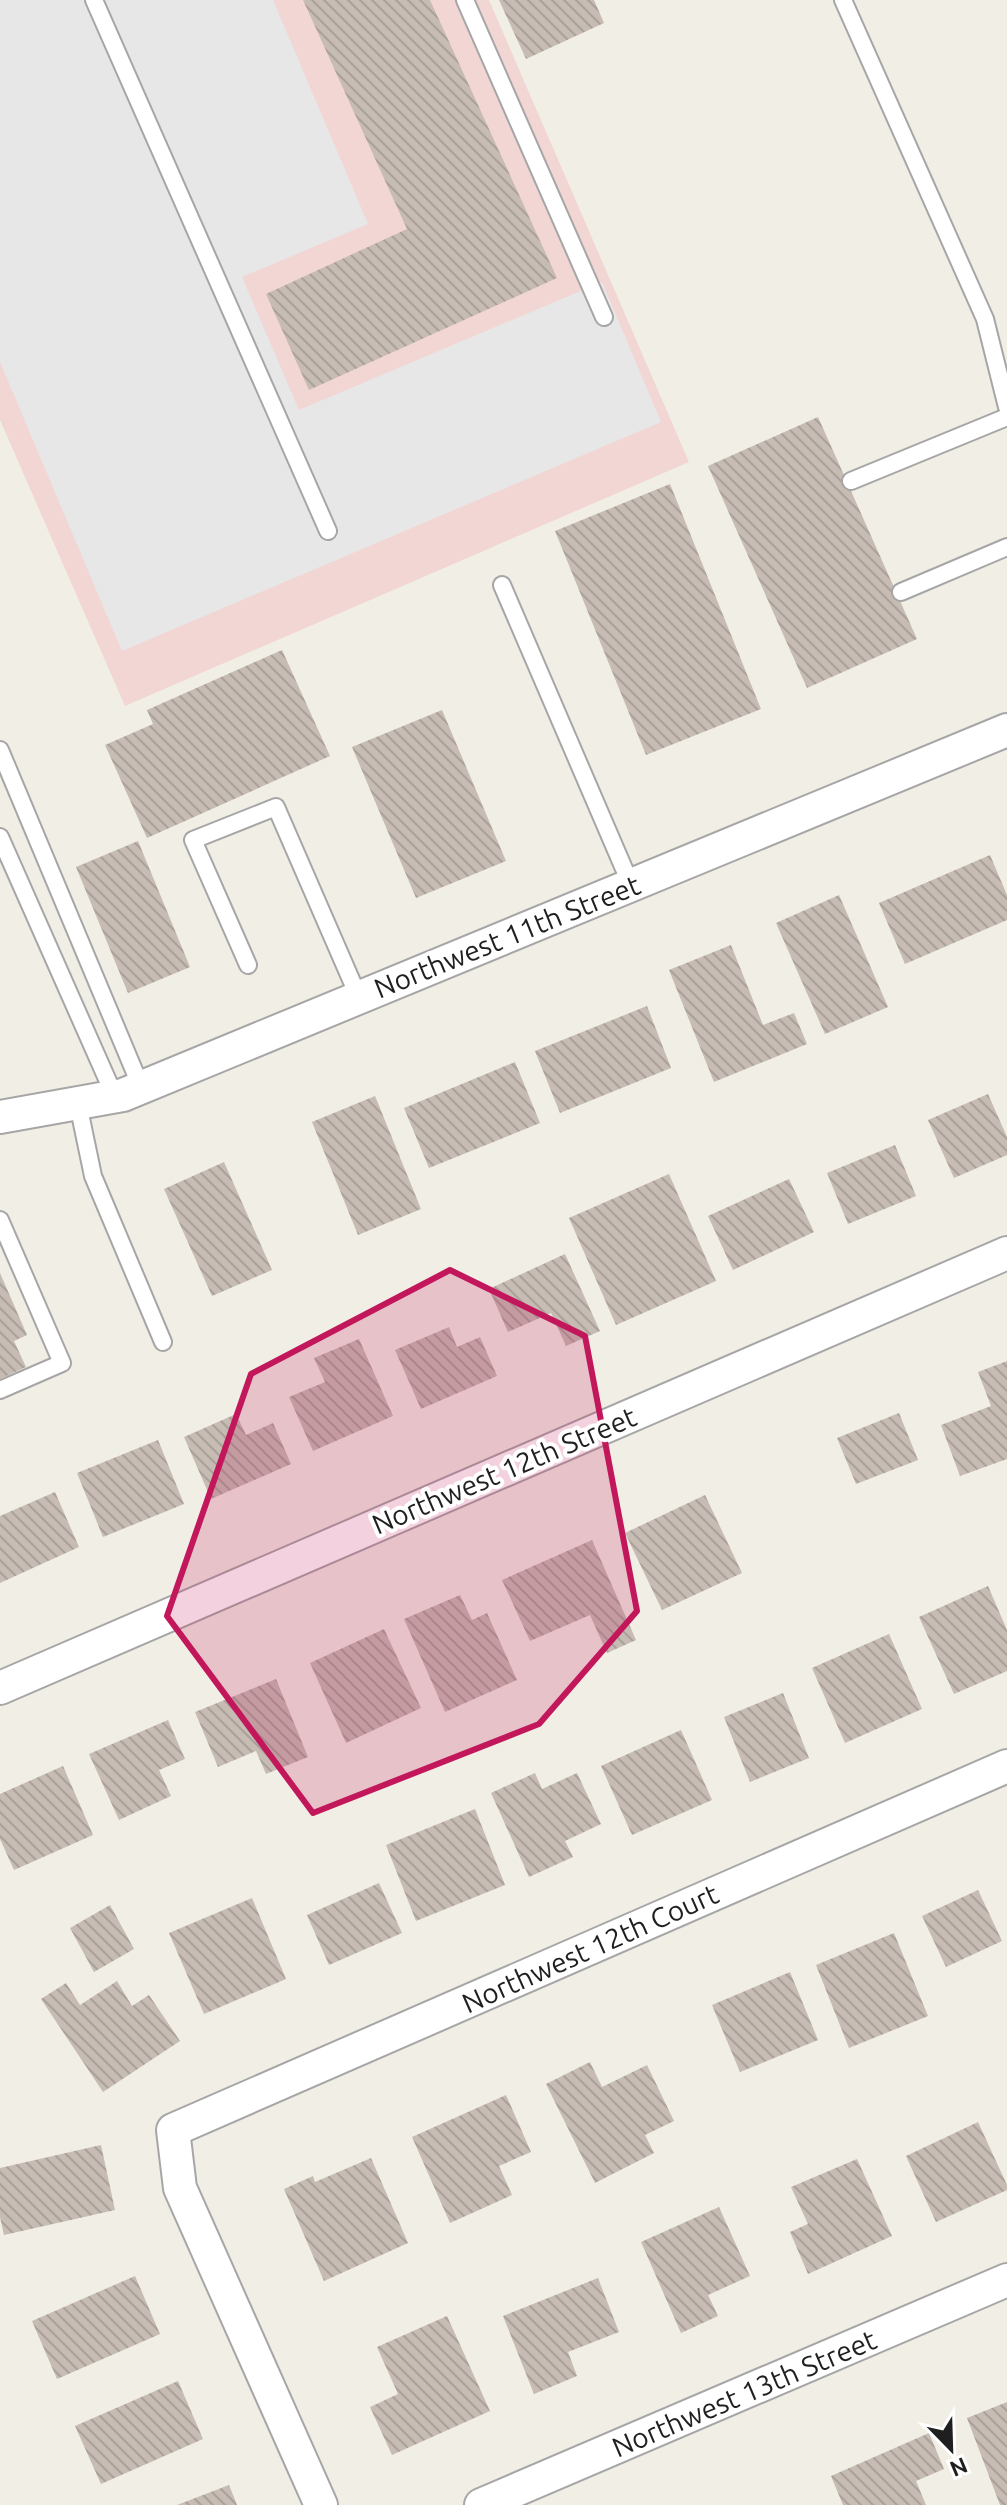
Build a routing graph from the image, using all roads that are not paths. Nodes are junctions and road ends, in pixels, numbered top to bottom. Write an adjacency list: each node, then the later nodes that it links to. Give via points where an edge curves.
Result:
1 (94, 0): 8 (lane)
2 (465, 0): 4 (lane)
3 (843, 0): 5 (lane, via 985,319)
4 (604, 317)
5 (1007, 407)
6 (1007, 417): 7 (lane)
7 (851, 481)
8 (328, 531)
9 (1007, 547): 11 (lane)
10 (502, 585): 15 (lane)
11 (901, 592)
12 (1007, 730): 15 (street, Northwest 11th Street)
13 (0, 750): 18 (lane)
14 (0, 837): 18 (lane)
15 (631, 885): 17 (street, Northwest 11th Street)
16 (248, 965): 17 (lane, via 193,840 276,807)
17 (359, 998): 18 (street, Northwest 11th Street)
18 (128, 1092): 19 (street, Northwest 11th Street)
19 (78, 1104): 20 (street, Northwest 11th Street); 23 (lane, via 93,1176)
20 (0, 1117)
21 (0, 1220): 24 (lane, via 62,1363)
22 (1007, 1253): 25 (street, Northwest 12th Street)
23 (163, 1342)
24 (0, 1390)
25 (0, 1688)
26 (1007, 1766): 28 (street, Northwest 12th Court, via 173,2130 180,2188)
27 (1007, 2280): 29 (street, Northwest 13th Street)
28 (321, 2505)
29 (481, 2505)

